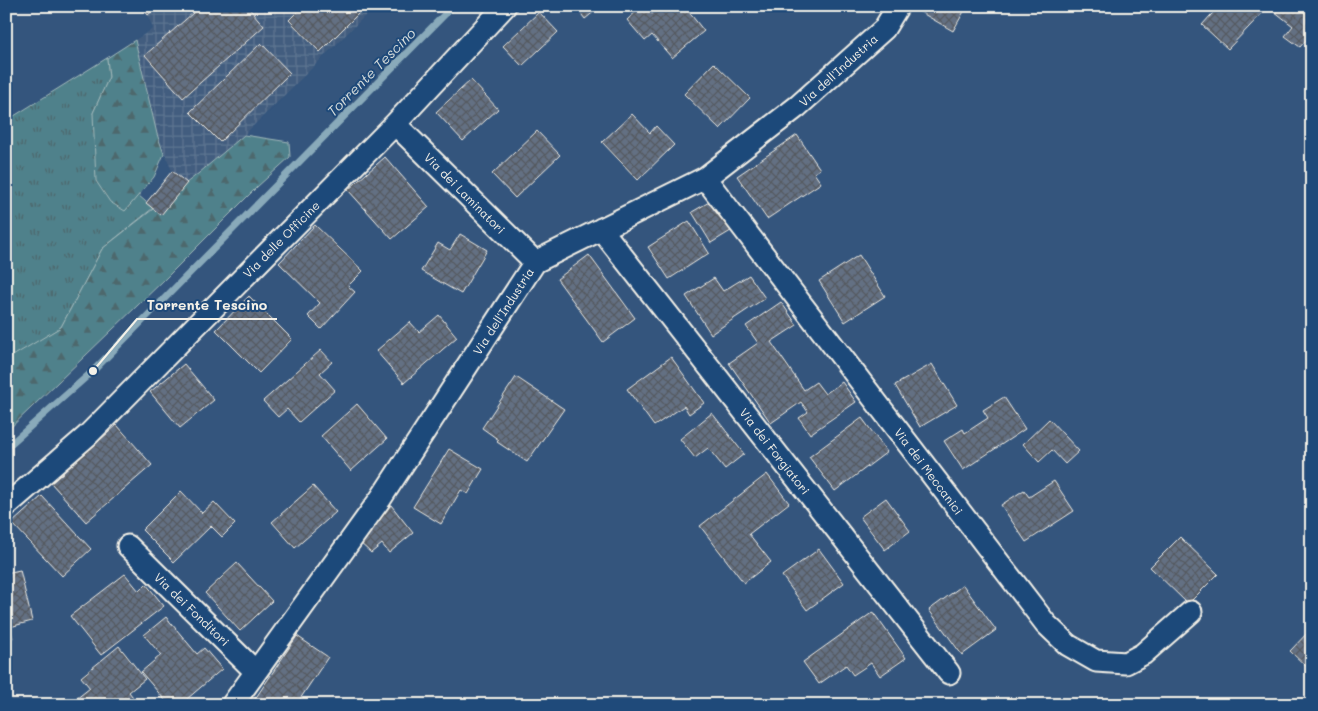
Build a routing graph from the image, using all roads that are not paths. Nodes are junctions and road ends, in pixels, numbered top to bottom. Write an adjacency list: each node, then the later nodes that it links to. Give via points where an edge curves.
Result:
1 (505, 6): 3 (street, Via delle Officine)
2 (898, 6): 4 (street, Via dell'Industria, via 884,29 798,106)
3 (395, 124): 6 (street, Via dei Laminatori); 7 (street, Via delle Officine, via 87,436)
4 (705, 178): 5 (street, Via dell'Industria); 9 (street, Via dei Meccanici, via 1046,624 1068,645 1096,661 1126,663 1143,654)
5 (601, 229): 6 (street, Via dell'Industria); 11 (street, Via dei Forgiatori)
6 (535, 262): 10 (street, Via dell'Industria, via 381,498)
7 (6, 506)
8 (128, 546): 10 (street, Via dei Fonditori)
9 (1191, 612)
10 (256, 672): 12 (street, Via dell'Industria)
11 (949, 673)
12 (232, 705)

